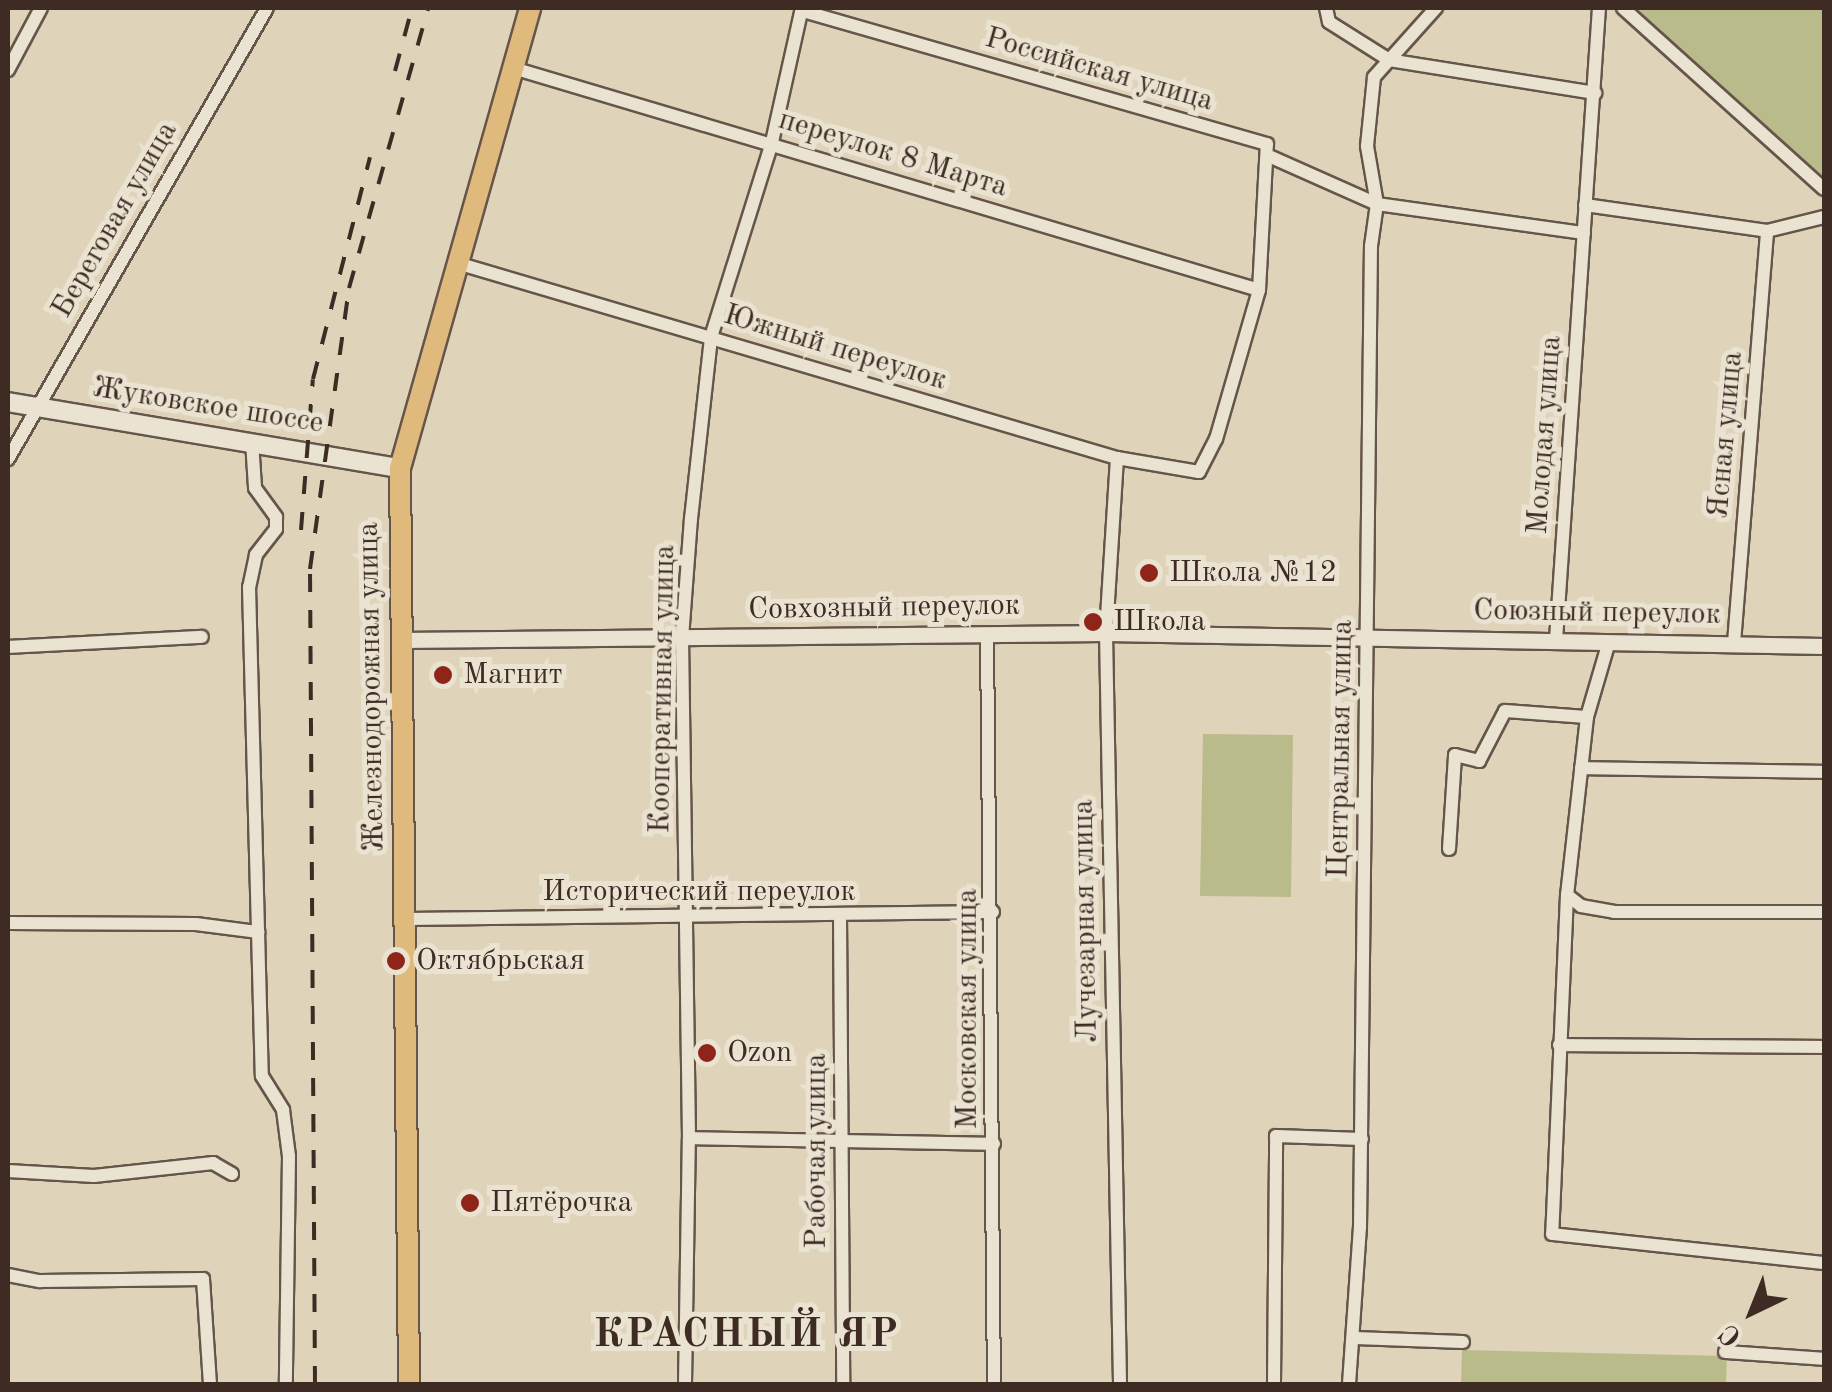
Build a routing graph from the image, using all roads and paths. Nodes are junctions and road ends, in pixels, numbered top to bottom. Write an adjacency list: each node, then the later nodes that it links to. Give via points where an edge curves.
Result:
1 (41, 8): 11 (street)
2 (268, 8): 25 (street, Береговая улица)
3 (530, 8): 10 (main road, Железнодорожная улица)
4 (1326, 8): 9 (street, via 1329,22)
5 (1436, 8): 9 (street)
6 (1600, 8): 12 (street, Молодая улица)
7 (1623, 8): 15 (street)
8 (802, 9): 13 (street, Кооперативная улица); 14 (street, Российская улица)
9 (1389, 60): 12 (street); 16 (street, Центральная улица, via 1374,77 1367,146)
10 (513, 68): 13 (street, переулок 8 Марта, via 679,122); 21 (main road, Железнодорожная улица)
11 (8, 70)
12 (1594, 93): 17 (street, Молодая улица)
13 (772, 142): 22 (street, переулок 8 Марта); 23 (street, Кооперативная улица)
14 (1269, 150): 16 (street, Российская улица); 22 (street)
15 (1824, 189)
16 (1378, 204): 20 (street); 34 (street, Центральная улица, via 1371,246)
17 (1585, 205): 19 (street); 20 (street, Молодая улица)
18 (1824, 217): 19 (street)
19 (1767, 231): 37 (street, Ясная улица)
20 (1584, 233): 36 (street, Молодая улица)
21 (458, 263): 23 (street, Южный переулок); 29 (main road, Железнодорожная улица)
22 (1258, 290): 27 (street, Южный переулок, via 1216,439 1200,472)
23 (712, 337): 27 (street, Южный переулок); 33 (street, Кооперативная улица)
24 (8, 402): 25 (main road, Жуковское шоссе)
25 (35, 407): 26 (main road, Жуковское шоссе); 28 (street, Береговая улица)
26 (252, 442): 29 (main road, Жуковское шоссе); 52 (street, via 255,488 276,516 276,529 256,555 249,588)
27 (1117, 458): 30 (street, Лучезарная улица)
28 (8, 459)
29 (400, 468): 35 (main road, Железнодорожная улица)
30 (1106, 633): 31 (street, Совхозный переулок); 34 (street, Совхозный переулок); 73 (street, Лучезарная улица)
31 (988, 634): 33 (street, Совхозный переулок); 46 (street, Московская улица)
32 (202, 637): 40 (street)
33 (682, 638): 35 (street, Совхозный переулок); 48 (street, Кооперативная улица)
34 (1368, 638): 36 (street, Союзный переулок); 56 (street, Центральная улица)
35 (400, 640): 50 (main road, Железнодорожная улица)
36 (1556, 640): 38 (street, Союзный переулок)
37 (1734, 643): 38 (street, Союзный переулок); 39 (street, Союзный переулок)
38 (1608, 645): 41 (street)
39 (1824, 646)
40 (8, 648)
41 (1587, 718): 42 (street); 44 (street, via 1505,711 1479,761 1455,755)
42 (1581, 768): 43 (street); 45 (street)
43 (1824, 772)
44 (1450, 849)
45 (1567, 895): 47 (street, via 1582,906 1614,912); 53 (street)
46 (993, 912): 49 (street, Исторический переулок); 58 (street, Московская улица)
47 (1824, 912)
48 (686, 916): 49 (street, Исторический переулок); 50 (street, Исторический переулок); 55 (street, Кооперативная улица)
49 (840, 917): 57 (street, Рабочая улица)
50 (406, 919): 69 (main road, Железнодорожная улица)
51 (8, 923): 52 (street, via 196,924)
52 (258, 932): 68 (street, via 262,1076 283,1110 289,1156)
53 (1560, 1045): 54 (street); 61 (street, via 1552,1234)
54 (1824, 1047)
55 (689, 1138): 57 (street); 70 (street, Кооперативная улица)
56 (1362, 1139): 63 (street, Центральная улица); 74 (street, via 1276,1136)
57 (841, 1141): 58 (street); 71 (street, Рабочая улица)
58 (994, 1144): 72 (street, Московская улица)
59 (8, 1171): 60 (street, via 94,1176 214,1163)
60 (232, 1174)
61 (1824, 1263)
62 (8, 1275): 67 (street, via 40,1281 203,1279)
63 (1355, 1338): 64 (street); 75 (street, Центральная улица)
64 (1464, 1342)
65 (1726, 1352): 66 (street)
66 (1824, 1358)
67 (210, 1384)
68 (286, 1384)
69 (409, 1384)
70 (685, 1384)
71 (843, 1384)
72 (994, 1384)
73 (1120, 1384)
74 (1274, 1384)
75 (1349, 1384)

